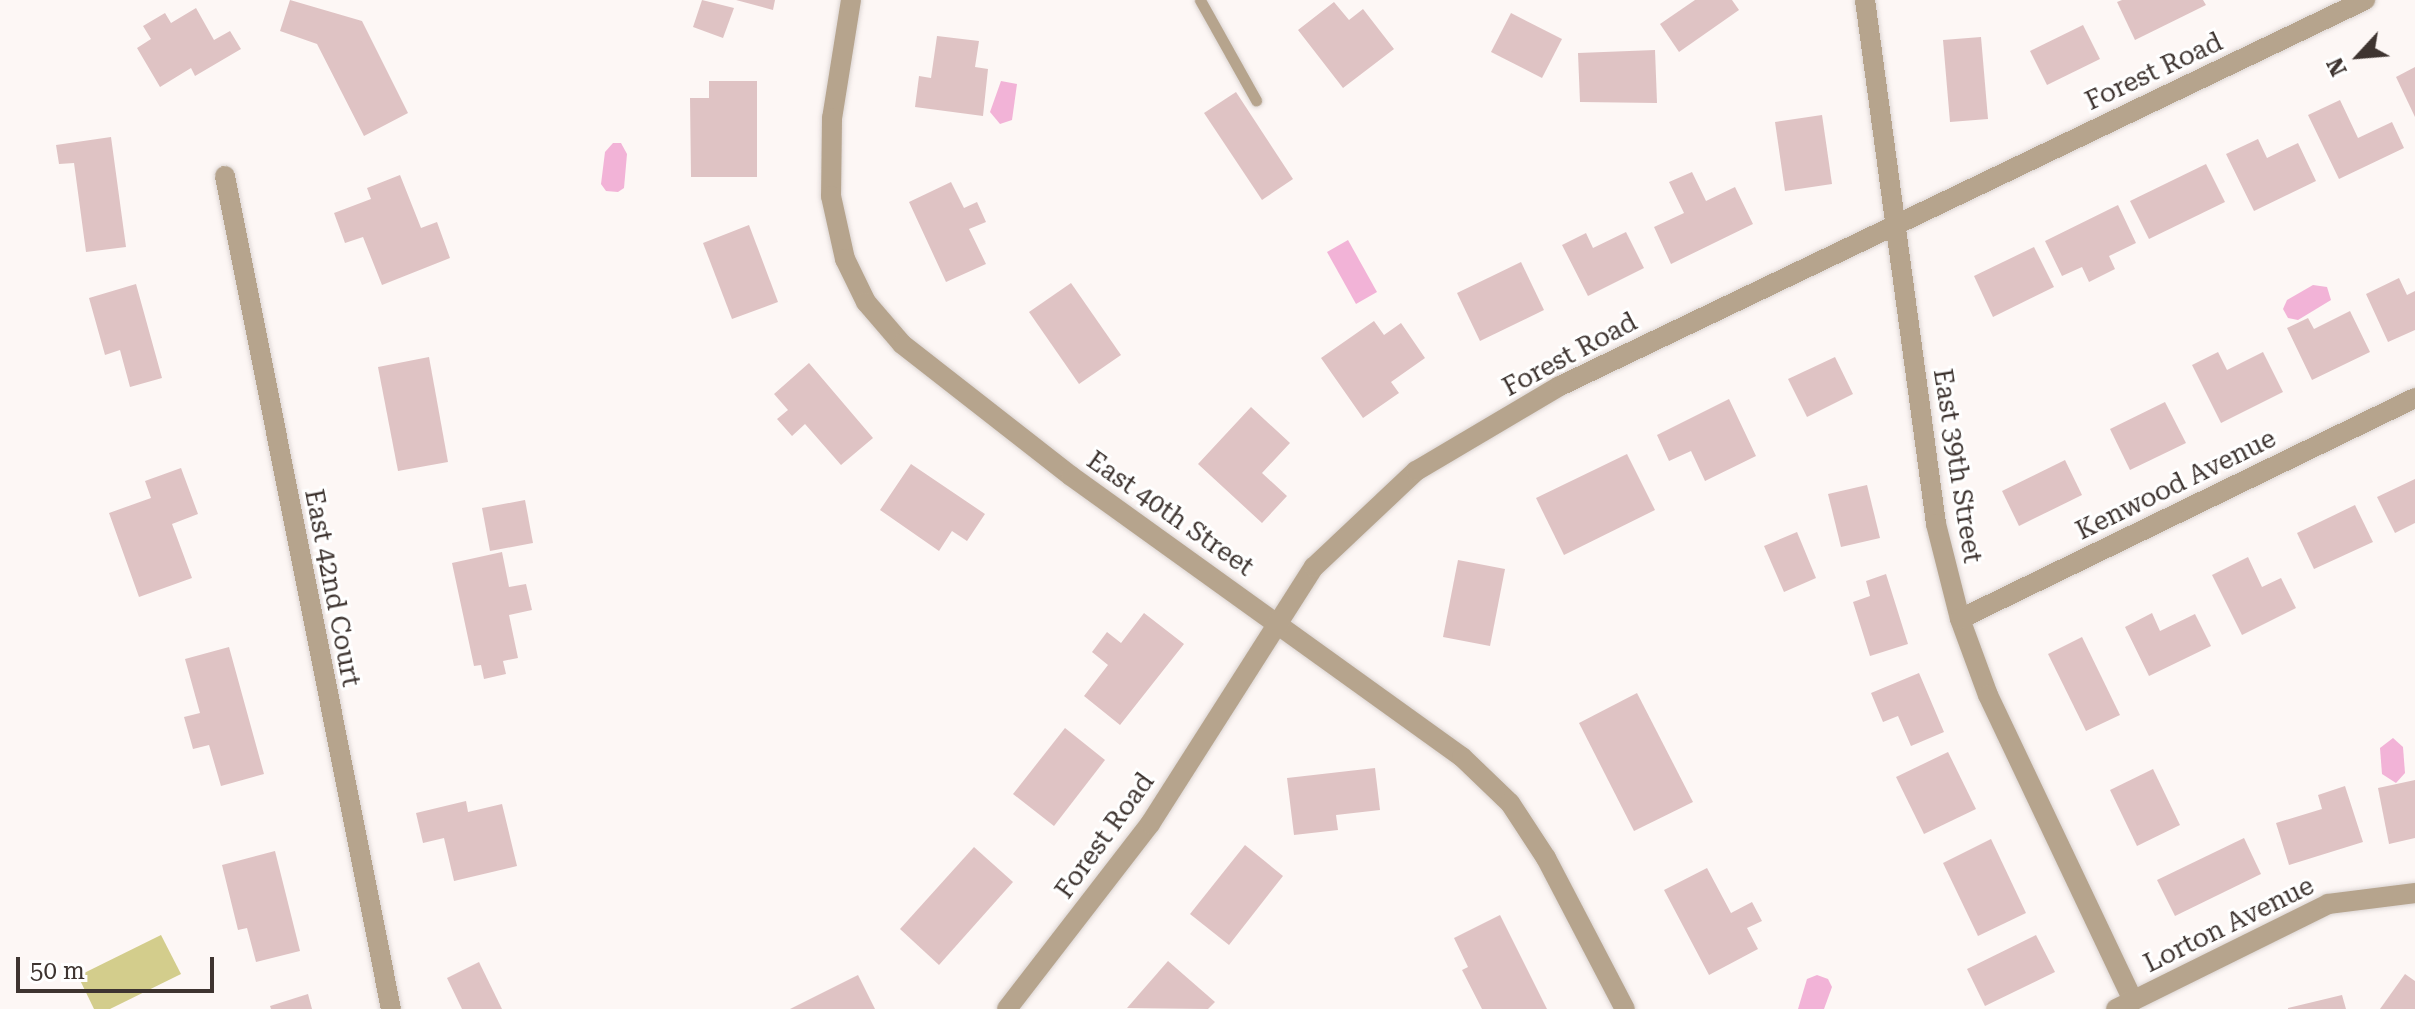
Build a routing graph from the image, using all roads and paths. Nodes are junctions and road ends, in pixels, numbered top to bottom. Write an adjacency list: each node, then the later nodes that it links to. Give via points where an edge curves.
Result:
1 (851, 0): 10 (street, East 40th Street, via 832,118 831,196 845,259 866,302 902,344 974,401)
2 (1200, 0): 5 (lane)
3 (1865, 0): 7 (street, East 39th Street)
4 (2365, 0): 7 (street, Forest Road)
5 (1256, 100)
6 (225, 176): 13 (street, East 42nd Court)
7 (1895, 224): 9 (street, East 39th Street, via 1936,524); 10 (street, Forest Road, via 1560,386 1416,471 1314,567)
8 (2415, 398): 9 (street, Kenwood Avenue)
9 (1960, 619): 12 (street, East 39th Street)
10 (1278, 623): 14 (street, Forest Road, via 1150,824); 15 (street, East 40th Street, via 1462,757 1510,803 1546,858)
11 (2415, 893): 12 (street, Lorton Avenue, via 2328,904)
12 (2124, 1005)
13 (391, 1009)
14 (1007, 1009)
15 (1625, 1009)

